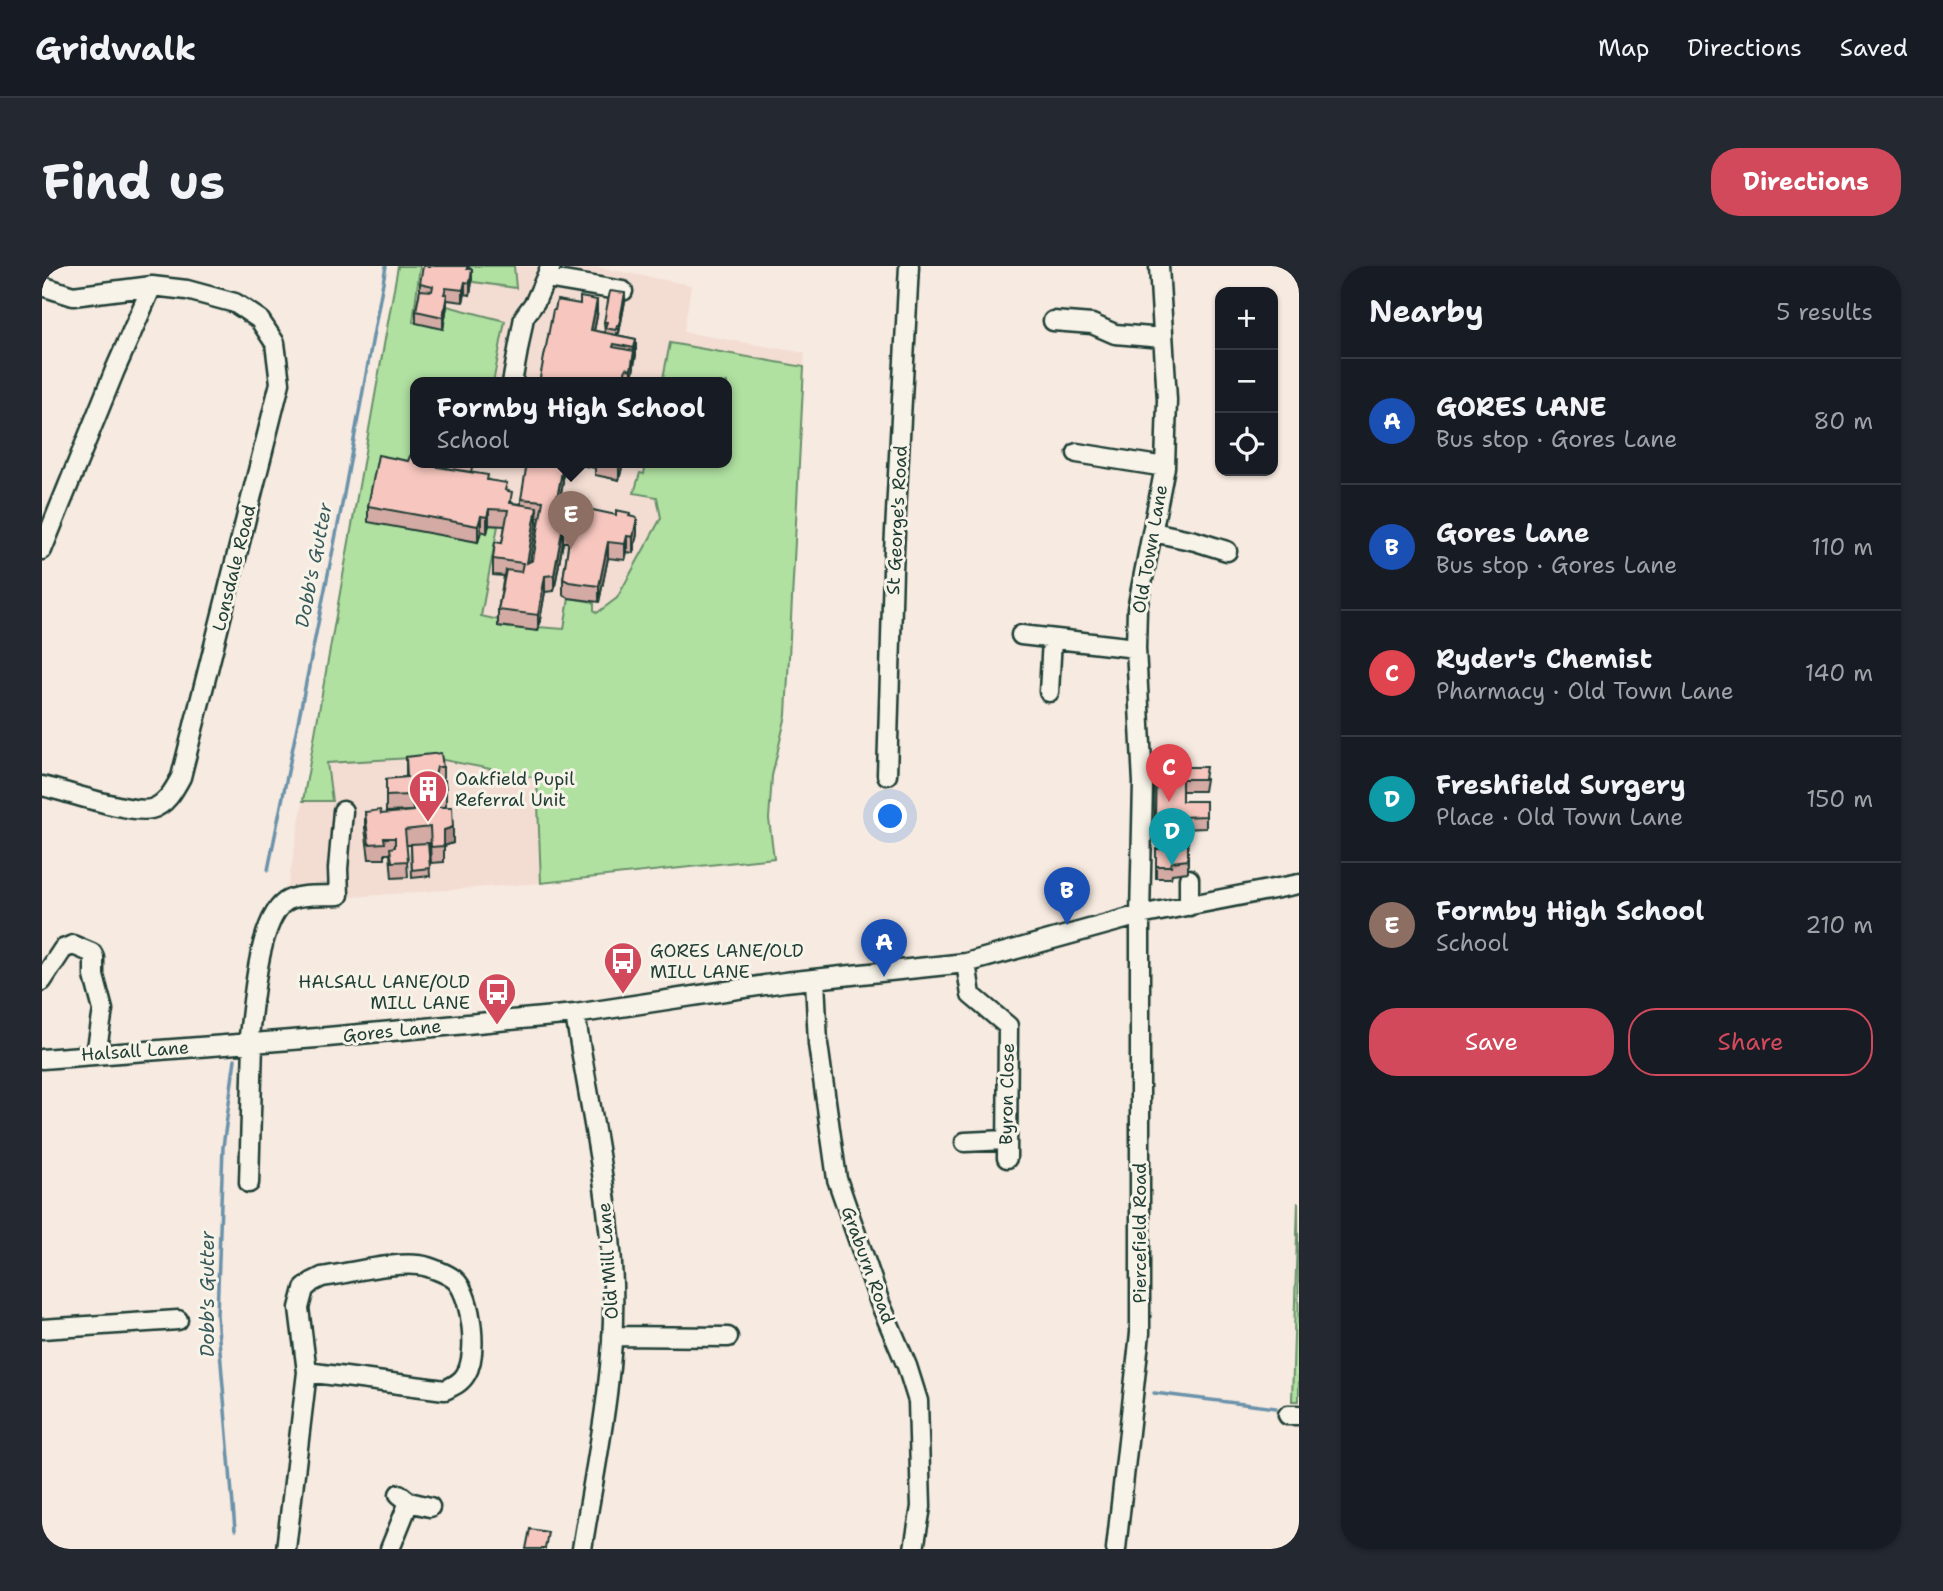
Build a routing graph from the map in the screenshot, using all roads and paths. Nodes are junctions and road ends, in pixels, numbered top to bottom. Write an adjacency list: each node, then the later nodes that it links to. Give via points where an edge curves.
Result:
1 (909, 266): 19 (street, St George's Road)
2 (1159, 266): 8 (street, Old Town Lane)
3 (548, 272): 6 (street); 9 (street, via 524,317)
4 (42, 286): 5 (street, Lonsdale Road, via 73,296)
5 (152, 286): 13 (street); 20 (street, Lonsdale Road, via 235,303 259,319 275,343 280,383 175,788 169,798 151,809 129,808)
6 (623, 291)
7 (1053, 321): 8 (street)
8 (1163, 338): 11 (street, Old Town Lane)
9 (514, 377)
10 (1077, 453): 11 (street)
11 (1165, 467): 12 (street, Old Town Lane)
12 (1153, 531): 14 (street); 17 (street, Old Town Lane, via 1138,609)
13 (42, 550)
14 (1227, 551)
15 (1021, 635): 16 (street)
16 (1052, 639): 17 (street); 18 (street)
17 (1136, 648): 25 (street, Old Town Lane, via 1143,783)
18 (1049, 692)
19 (887, 775)
20 (42, 786)
21 (343, 811): 30 (street, via 339,895 285,901 273,916 259,958)
22 (1189, 879): 24 (street)
23 (1299, 884): 24 (street, Gores Lane)
24 (1189, 906): 25 (street, Gores Lane)
25 (1140, 915): 26 (street, Gores Lane); 48 (street, Piercefield Road, via 1140,1334)
26 (966, 963): 27 (street, Gores Lane); 34 (street, Byron Close, via 971,995 1008,1026)
27 (815, 979): 29 (street, Gores Lane); 47 (street, Graburn Road, via 818,1044 837,1178 918,1401 921,1507)
28 (42, 981): 32 (street, via 64,949 73,945 92,953 103,1014)
29 (575, 1014): 30 (street, Gores Lane); 40 (street, Old Mill Lane, via 609,1232)
30 (251, 1043): 31 (street, Gores Lane); 37 (street)
31 (228, 1045): 32 (street, Halsall Lane)
32 (96, 1054): 33 (street, Halsall Lane)
33 (42, 1059)
34 (1006, 1140): 35 (street); 36 (street, Byron Close)
35 (965, 1142)
36 (1007, 1158)
37 (249, 1183)
38 (178, 1320): 39 (street)
39 (42, 1329)
40 (612, 1336): 41 (street); 46 (street, Old Mill Lane)
41 (728, 1337)
42 (307, 1372): 42 (street, via 299,1308 304,1289 312,1282 411,1264 455,1279 465,1295 471,1315 470,1360 458,1384 445,1390); 44 (street)
43 (430, 1507): 45 (street, via 404,1498)
44 (286, 1549)
45 (390, 1549)
46 (582, 1549)
47 (914, 1549)
48 (1116, 1549)

